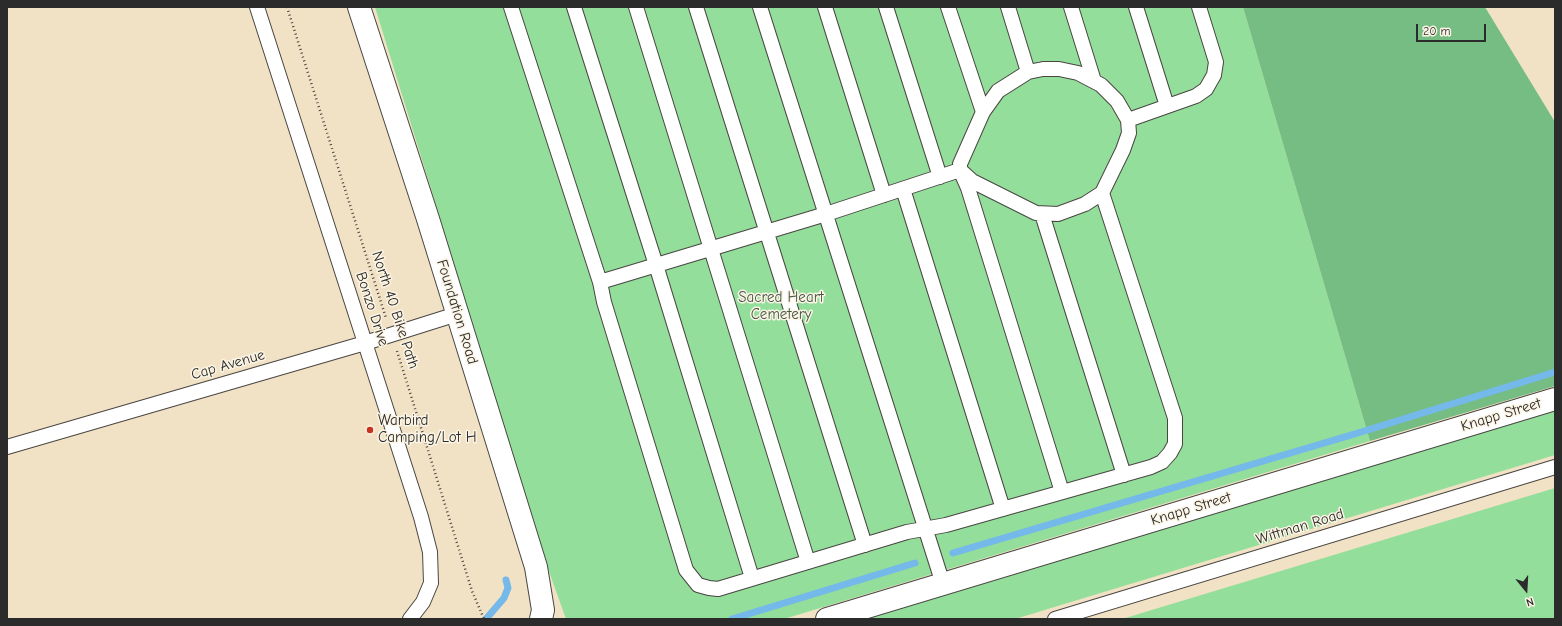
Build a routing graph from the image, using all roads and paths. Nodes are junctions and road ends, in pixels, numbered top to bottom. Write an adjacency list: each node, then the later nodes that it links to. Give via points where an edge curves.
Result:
1 (258, 7): 34 (lane, Bonzo Drive)
2 (287, 7): 33 (path, North 40 Bike Path)
3 (359, 7): 32 (street, Foundation Road)
4 (511, 7): 31 (lane)
5 (574, 7): 30 (lane)
6 (636, 7): 29 (lane)
7 (696, 7): 28 (lane)
8 (760, 7): 26 (lane)
9 (825, 7): 25 (lane)
10 (886, 7): 22 (lane)
11 (948, 7): 19 (lane)
12 (1008, 7): 16 (lane)
13 (1071, 7): 17 (lane)
14 (1136, 7): 18 (lane)
15 (1199, 7): 18 (lane, via 1216,62 1214,75 1206,89 1196,96)
16 (1028, 72): 17 (lane, via 1060,69 1078,73); 19 (lane, via 998,91)
17 (1094, 81): 20 (lane, via 1117,101)
18 (1167, 106): 20 (lane)
19 (982, 112): 21 (lane, via 960,164)
20 (1128, 120): 24 (lane, via 1129,132 1123,150)
21 (960, 170): 22 (lane); 27 (lane, via 972,181); 39 (lane, via 968,188)
22 (940, 177): 23 (lane)
23 (903, 189): 25 (lane); 40 (lane)
24 (1102, 193): 27 (lane, via 1069,211); 38 (lane, via 1175,418 1176,430 1175,444 1162,462)
25 (884, 195): 26 (lane)
26 (826, 214): 28 (lane); 41 (lane)
27 (1042, 214): 38 (lane)
28 (767, 232): 29 (lane); 42 (lane)
29 (711, 249): 30 (lane); 43 (lane)
30 (656, 265): 31 (lane); 44 (lane)
31 (600, 282): 44 (lane, via 686,570 698,585 709,588 718,589)
32 (457, 314): 33 (lane, Cap Avenue); 48 (street, Foundation Road, via 536,567 543,610)
33 (391, 334): 34 (lane, Cap Avenue); 47 (path, North 40 Bike Path)
34 (365, 343): 36 (lane, Cap Avenue); 46 (lane, Bonzo Drive, via 430,552 431,583 423,602)
35 (1555, 399): 45 (street, Knapp Street)
36 (7, 448)
37 (1555, 467): 50 (lane, Wittman Road)
38 (1124, 475): 39 (lane)
39 (1062, 492): 40 (lane)
40 (1003, 509): 41 (lane)
41 (926, 529): 42 (lane); 45 (lane)
42 (865, 545): 43 (lane)
43 (808, 562): 44 (lane)
44 (752, 578)
45 (943, 584): 49 (street, Knapp Street)
46 (410, 619)
47 (484, 619)
48 (541, 619)
49 (827, 619)
50 (1055, 619)

